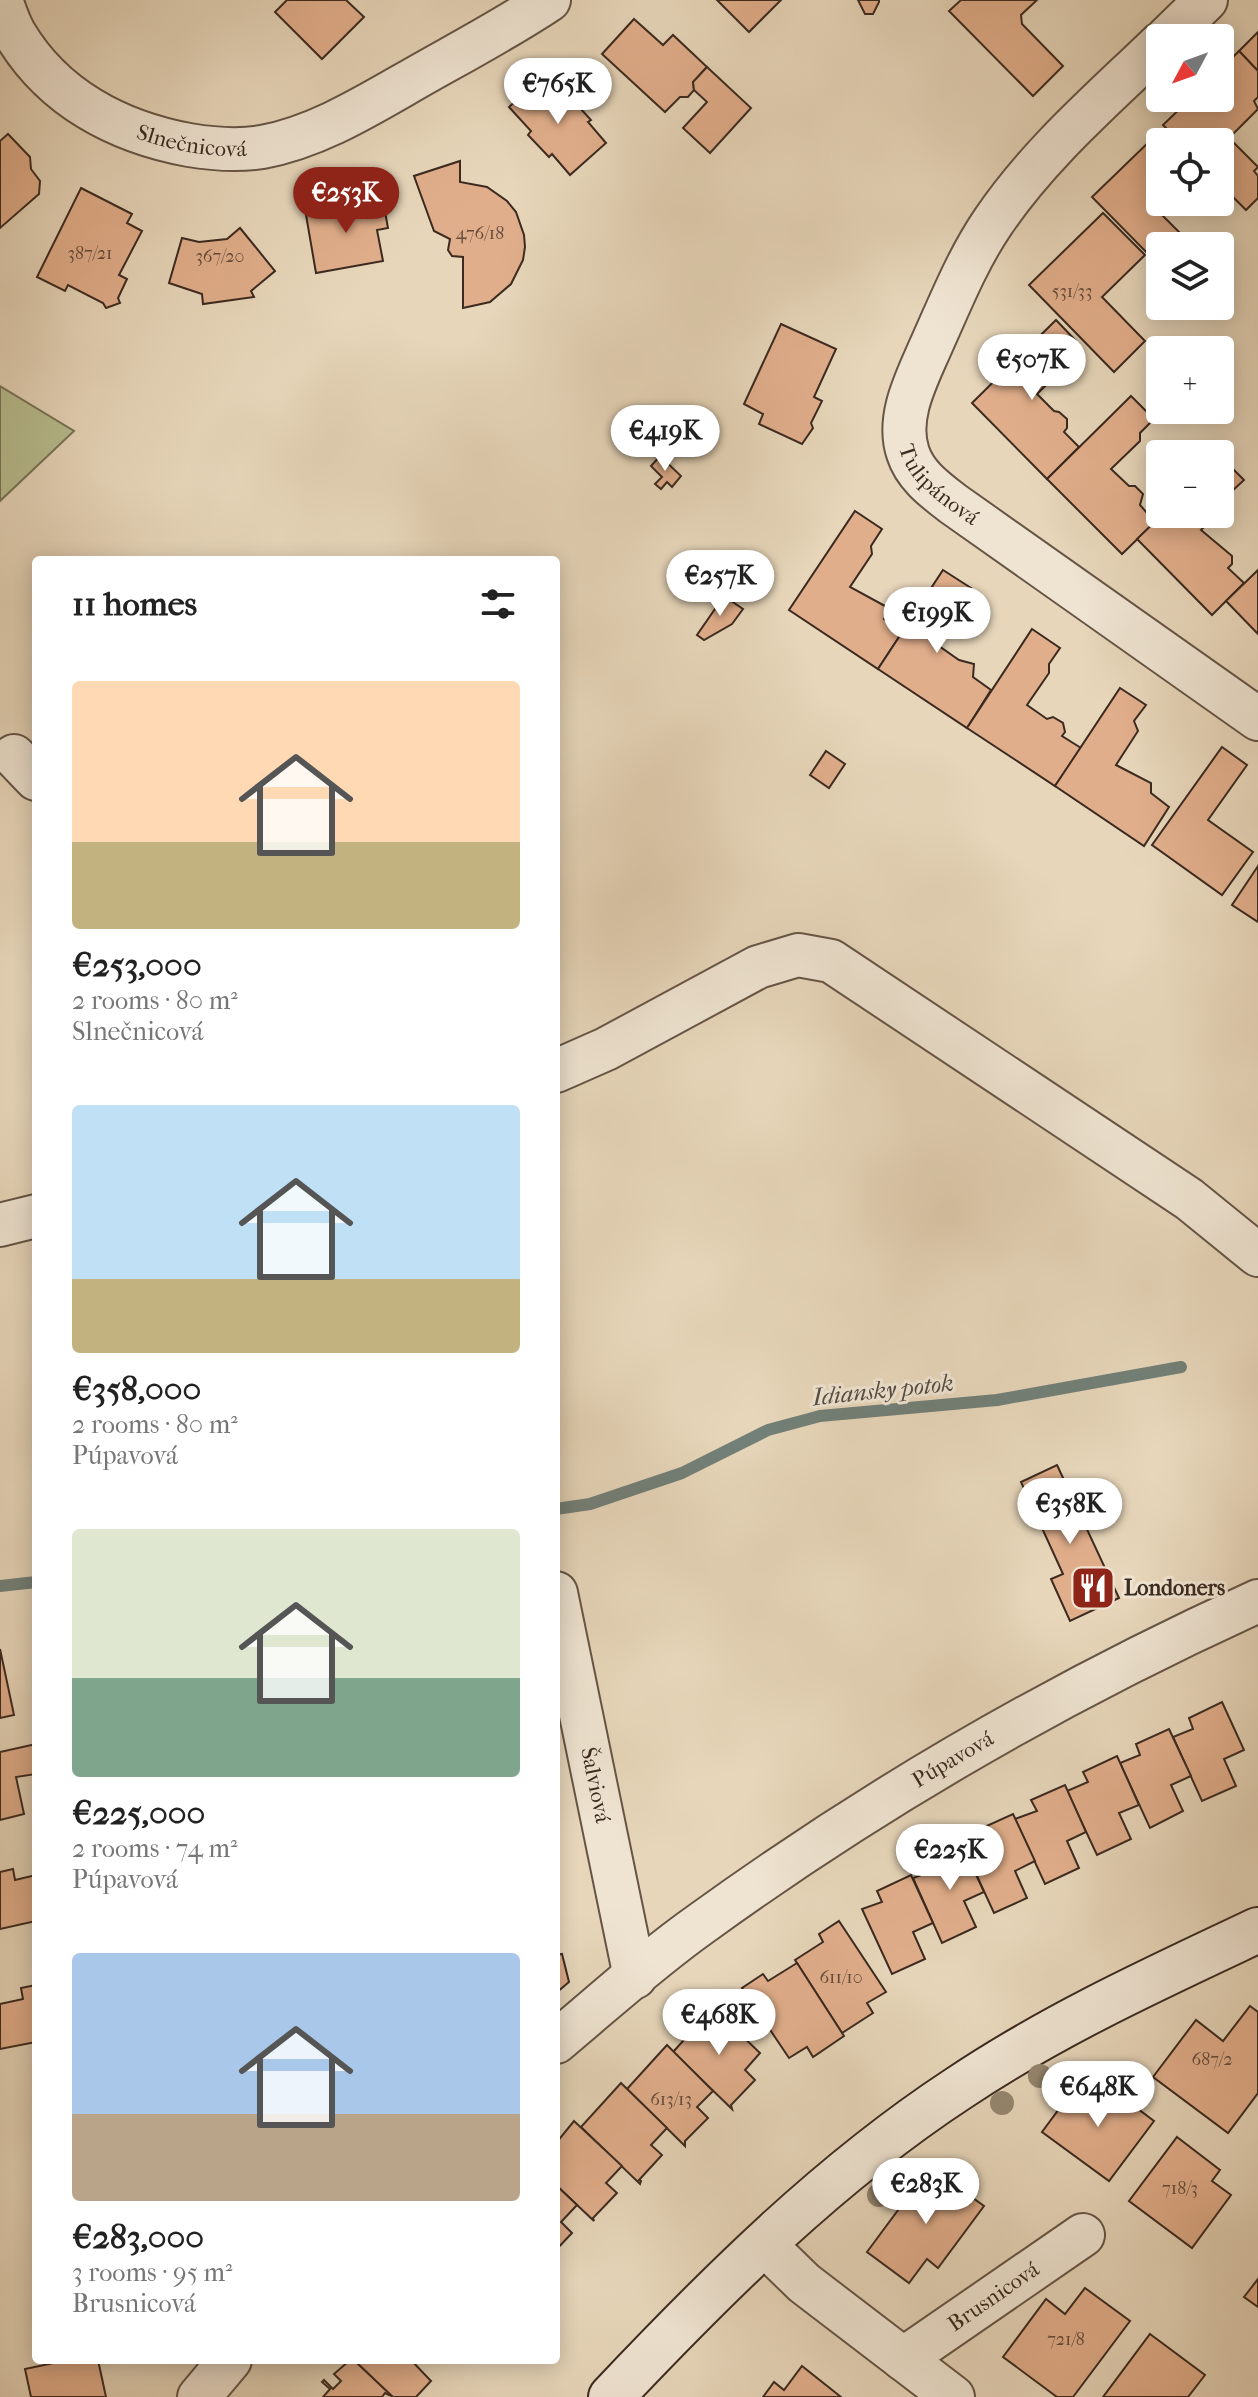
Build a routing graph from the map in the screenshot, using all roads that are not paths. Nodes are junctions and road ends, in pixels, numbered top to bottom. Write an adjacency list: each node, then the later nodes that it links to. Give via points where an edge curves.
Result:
1 (1, 0): 2 (street, Slnečnicová, via 13,32 38,66 99,115 162,140 234,150 322,128)
2 (549, 0)
3 (1206, 0): 4 (street)
4 (1181, 24)
5 (1146, 58): 6 (street, Tulipánová, via 1047,153 991,225 916,382 904,435 908,454 931,487)
6 (1258, 719)
7 (560, 1069): 10 (street, via 758,967 798,955 831,961 1189,1199)
8 (32, 1217): 9 (street)
9 (0, 1225)
10 (1258, 1255)
11 (1258, 1601): 14 (street, Púpavová, via 983,1740 814,1844)
12 (560, 1612): 14 (street, Šalviová)
13 (1258, 1930): 17 (street, via 1078,2016 959,2087 886,2139)
14 (635, 1977): 15 (street, Púpavová)
15 (560, 2039)
16 (1083, 2235): 18 (street, Brusnicová)
17 (764, 2244): 18 (street, via 804,2283); 21 (street)
18 (903, 2359): 22 (street)
19 (227, 2364): 20 (street)
20 (199, 2397)
21 (611, 2397)
22 (953, 2397)

